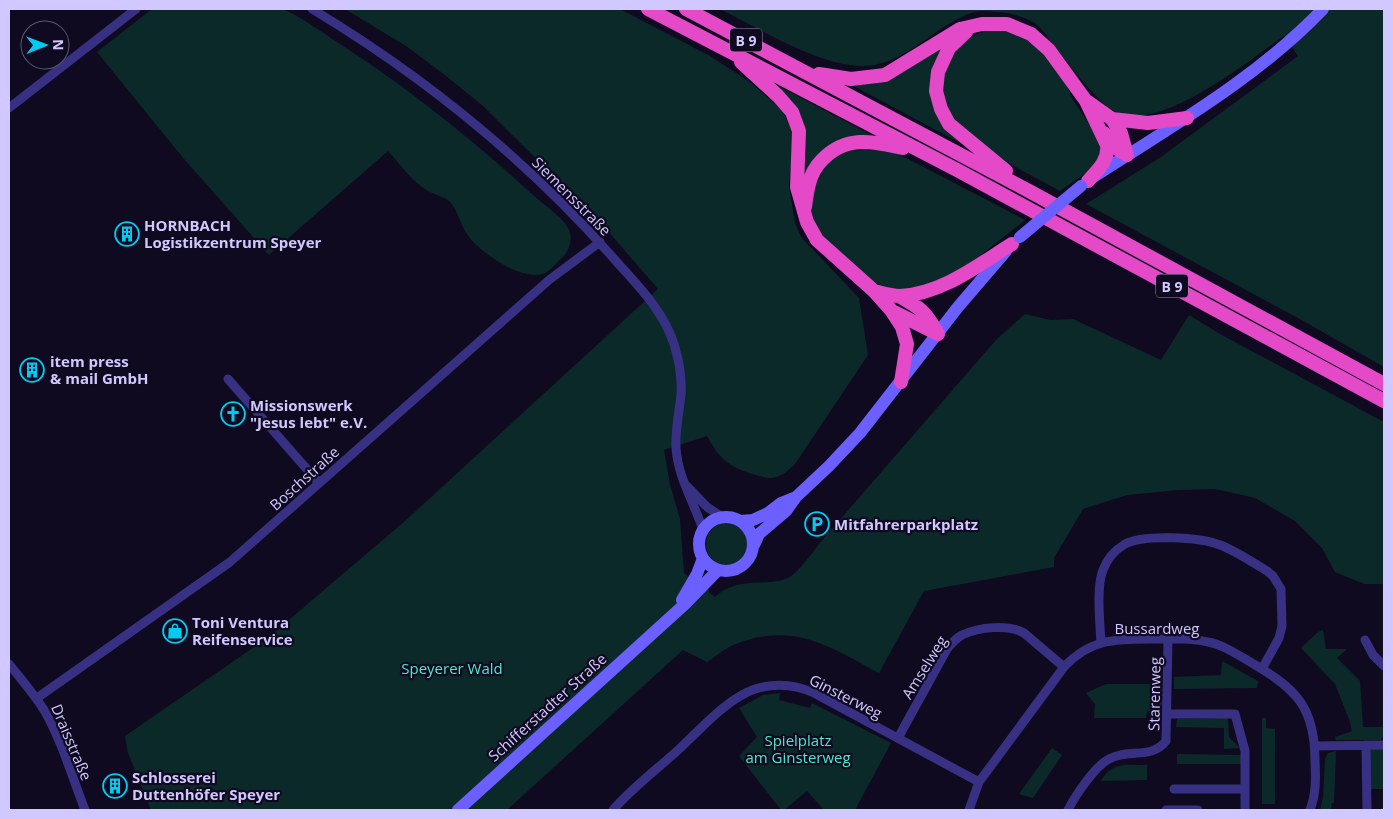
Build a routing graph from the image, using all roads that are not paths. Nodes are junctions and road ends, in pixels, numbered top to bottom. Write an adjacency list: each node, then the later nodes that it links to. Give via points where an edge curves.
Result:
1 (136, 9): 10 (street)
2 (312, 9): 20 (street, Siemensstraße, via 378,50 493,139)
3 (648, 9): 7 (highway, B 9)
4 (686, 9): 8 (highway, B 9)
5 (1324, 9): 11 (main road, via 1258,68)
6 (973, 25): 8 (highway, via 960,29 885,75 851,79); 9 (highway, via 1006,24 1031,34 1049,50); 17 (highway, via 949,48 938,72 936,91 941,109 950,124)
7 (727, 49): 14 (highway, B 9); 18 (highway, via 792,112 799,131 797,187)
8 (806, 71): 17 (highway, B 9)
9 (1086, 101): 12 (highway); 13 (highway)
10 (9, 108)
11 (1187, 118): 12 (highway, via 1148,123); 15 (main road)
12 (1112, 119): 15 (highway, via 1121,133)
13 (1098, 124): 15 (highway); 16 (highway, via 1108,153)
14 (922, 152): 18 (highway, via 879,142 844,144 830,152 817,166 809,182); 28 (highway, B 9)
15 (1127, 155): 16 (main road)
16 (1084, 184): 19 (main road, bridge)
17 (1029, 191): 27 (highway, B 9)
18 (804, 213): 21 (highway, via 817,240)
19 (1016, 241): 22 (highway, via 939,286); 24 (main road)
20 (600, 242): 29 (street, Siemensstraße, via 644,292 662,317 673,342 680,366 676,449); 30 (street, Boschstraße, via 549,280)
21 (874, 291): 22 (highway); 23 (highway)
22 (899, 296): 24 (highway, via 926,313)
23 (891, 310): 24 (highway); 26 (highway, via 902,327 907,344)
24 (938, 334): 26 (main road)
25 (228, 379): 30 (street)
26 (901, 382): 31 (main road, via 860,433)
27 (1384, 384)
28 (1384, 401)
29 (683, 482): 32 (street, via 707,507); 34 (street, Siemensstraße)
30 (319, 483): 46 (street, Boschstraße, via 210,577)
31 (796, 497): 33 (main road, via 753,520); 35 (main road, via 786,511 758,534)
32 (722, 517): 33 (main road); 34 (main road)
33 (740, 521): 35 (main road, via 750,531)
34 (703, 530): 36 (main road, via 699,546)
35 (754, 545): 37 (main road, via 752,555 743,566 730,572)
36 (703, 558): 37 (main road); 38 (main road, Schifferstadter Straße, via 686,595)
37 (718, 570): 38 (main road, Schifferstadter Straße)
38 (658, 628): 56 (main road, Schifferstadter Straße)
39 (1168, 639): 41 (street, Bussardweg, via 1122,639); 45 (street, Bussardweg, via 1210,642); 47 (street, Starenweg)
40 (1365, 640): 43 (street, via 1372,655)
41 (1101, 643): 44 (street, Bussardweg, via 1084,649); 45 (street, via 1100,581 1114,553 1135,540 1205,541 1222,545 1267,571 1281,589 1281,632)
42 (9, 664): 46 (street, Draisstraße)
43 (1384, 666)
44 (1064, 667): 48 (street, Amselweg, via 1017,629 970,632 947,649); 52 (street, Bussardweg)
45 (1262, 669): 50 (street, Bussardweg, via 1294,692 1310,720)
46 (37, 698): 55 (street, Draisstraße, via 55,732)
47 (1168, 714): 54 (street, via 1236,714 1245,751); 59 (street, Starenweg, via 1168,736 1163,746 1153,751 1108,759 1092,774)
48 (898, 738): 52 (street, Ginsterweg); 57 (street, Ginsterweg, via 802,688 778,685 754,690 730,702)
49 (1384, 745): 51 (street)
50 (1315, 746): 51 (street); 63 (street, Bussardweg, via 1315,791)
51 (1366, 746): 64 (street)
52 (979, 782): 58 (street, Bussardweg)
53 (1174, 789): 54 (street)
54 (1245, 789): 62 (street)
55 (85, 810)
56 (458, 810)
57 (613, 810)
58 (969, 810)
59 (1068, 810)
60 (1166, 810): 61 (street)
61 (1198, 810)
62 (1245, 810)
63 (1310, 810)
64 (1367, 810)

